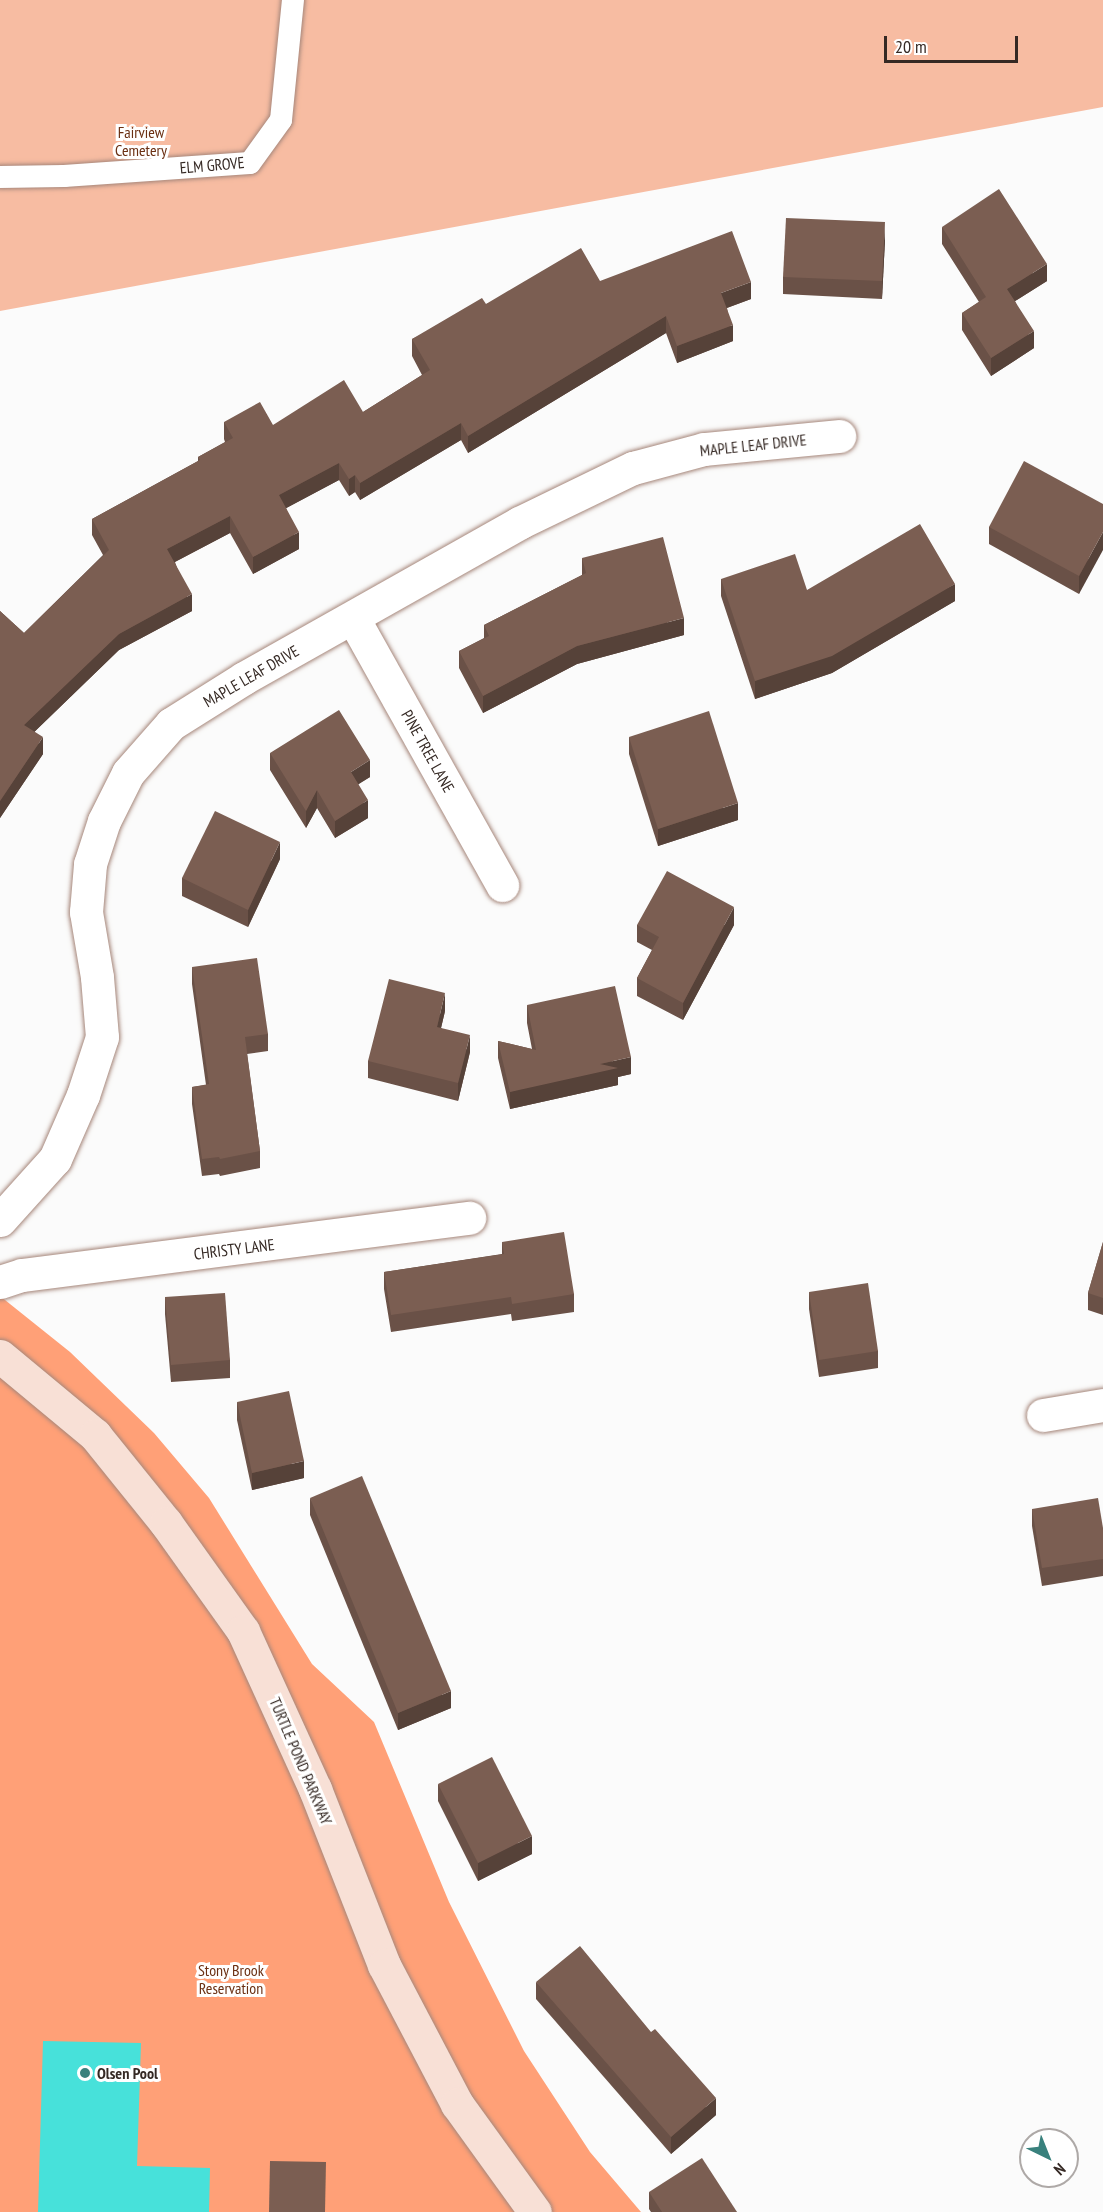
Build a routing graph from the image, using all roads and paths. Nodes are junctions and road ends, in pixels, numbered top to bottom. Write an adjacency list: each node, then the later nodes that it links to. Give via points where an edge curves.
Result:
1 (293, 0): 2 (lane, ELM GROVE, via 281,120 250,163)
2 (0, 177)
3 (839, 436): 4 (street, MAPLE LEAF DRIVE, via 704,449 633,468 519,523)
4 (353, 618): 5 (street, PINE TREE LANE); 7 (street, MAPLE LEAF DRIVE, via 244,678 171,724 128,772 104,821 90,864 87,912 102,1037 83,1095 55,1159)
5 (502, 885)
6 (469, 1218): 8 (street, CHRISTY LANE, via 22,1275)
7 (0, 1220)
8 (0, 1282)
9 (0, 1356): 12 (main road, TURTLE POND PARKWAY, via 95,1435 166,1523 243,1631 315,1789 384,1965 457,2104)
10 (1103, 1405): 11 (street)
11 (1043, 1415)
12 (535, 2212)

